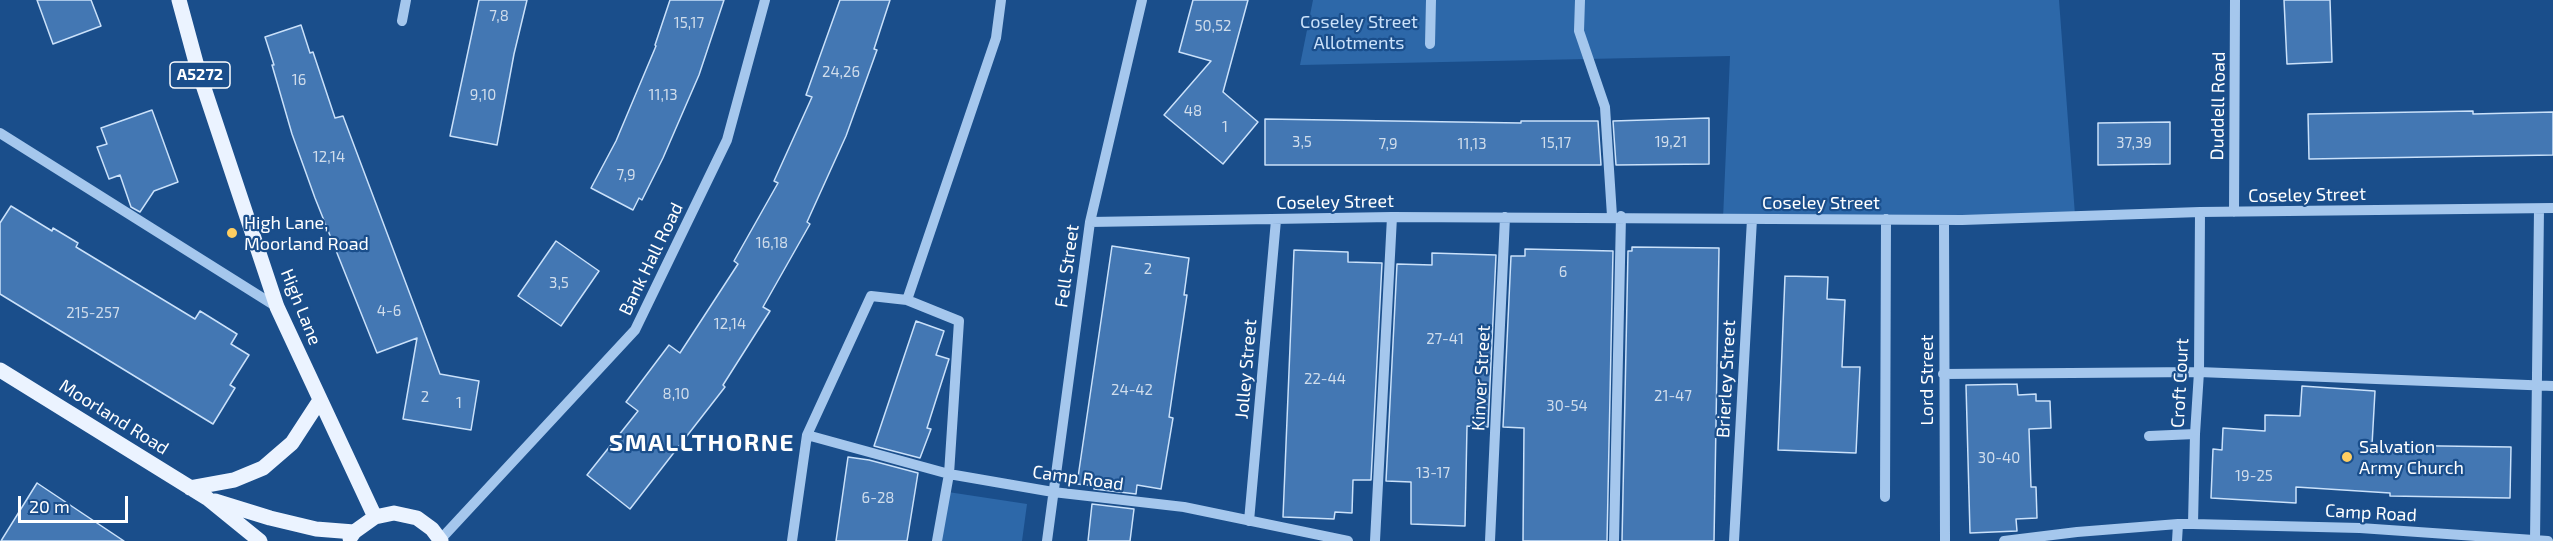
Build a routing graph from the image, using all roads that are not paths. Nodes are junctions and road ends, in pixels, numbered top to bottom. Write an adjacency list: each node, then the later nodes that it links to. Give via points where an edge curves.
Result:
1 (179, 0): 25 (main road, High Lane / A5272, via 198,70)
2 (406, 0): 9 (street)
3 (765, 0): 46 (street, Bank Hall Road, via 727,140 635,330)
4 (1001, 0): 24 (street, via 996,38)
5 (1142, 0): 23 (street, Fell Street)
6 (1431, 0): 10 (street)
7 (1580, 0): 16 (street, via 1579,31 1605,107)
8 (2235, 0): 15 (street, Duddell Road)
9 (402, 21)
10 (1430, 44)
11 (0, 134): 25 (street)
12 (2553, 208): 13 (street, Coseley Street)
13 (2539, 209): 15 (street, Coseley Street); 29 (street)
14 (2200, 212): 15 (street, Coseley Street); 22 (street, Coseley Street); 27 (street, Croft Court)
15 (2234, 212)
16 (1617, 216): 18 (street, Coseley Street); 19 (street, Coseley Street); 54 (street)
17 (1392, 217): 18 (street, Coseley Street); 21 (street, Coseley Street); 52 (street)
18 (1505, 217): 53 (street, Kinver Street)
19 (1752, 219): 20 (street, Coseley Street); 55 (street, Brierley Street)
20 (1887, 219): 22 (street, Coseley Street); 38 (street)
21 (1276, 220): 23 (street, Coseley Street); 41 (street, Jolley Street)
22 (1944, 220): 28 (street, Lord Street)
23 (1090, 222): 37 (street, Fell Street)
24 (907, 300): 33 (street, via 871,296); 35 (street, via 959,321)
25 (277, 307): 31 (main road, High Lane / A5272)
26 (0, 370): 36 (main road, Moorland Road)
27 (2199, 372): 28 (street); 29 (street); 32 (street, Croft Court)
28 (1943, 374): 56 (street, Lord Street)
29 (2538, 386): 30 (street); 47 (street)
30 (2553, 386)
31 (320, 400): 36 (main road, via 292,443 263,468 234,480); 40 (main road, High Lane / A5272)
32 (2194, 434): 34 (street); 43 (street, Croft Court)
33 (807, 435): 35 (street, Camp Road); 48 (street)
34 (2149, 436)
35 (949, 474): 37 (street, Camp Road); 49 (street)
36 (190, 488): 39 (main road, Moorland Road)
37 (1053, 492): 41 (street, Camp Road, via 1184,507); 50 (street, Fell Street)
38 (1885, 497)
39 (207, 498): 44 (main road, Moorland Road, via 270,518); 45 (main road, Moorland Road)
40 (375, 517): 44 (main road); 46 (main road, via 394,513 417,519)
41 (1249, 521): 51 (street, Camp Road)
42 (2178, 524): 43 (street); 57 (street); 58 (street)
43 (2193, 524): 47 (street, Camp Road, via 2360,528)
44 (352, 536)
45 (257, 540)
46 (441, 540)
47 (2535, 540): 59 (street, Camp Road)
48 (792, 541)
49 (937, 541)
50 (1047, 541)
51 (1348, 541)
52 (1375, 541)
53 (1490, 541)
54 (1614, 541)
55 (1734, 541)
56 (1945, 541)
57 (2004, 541)
58 (2177, 541)
59 (2548, 541)

